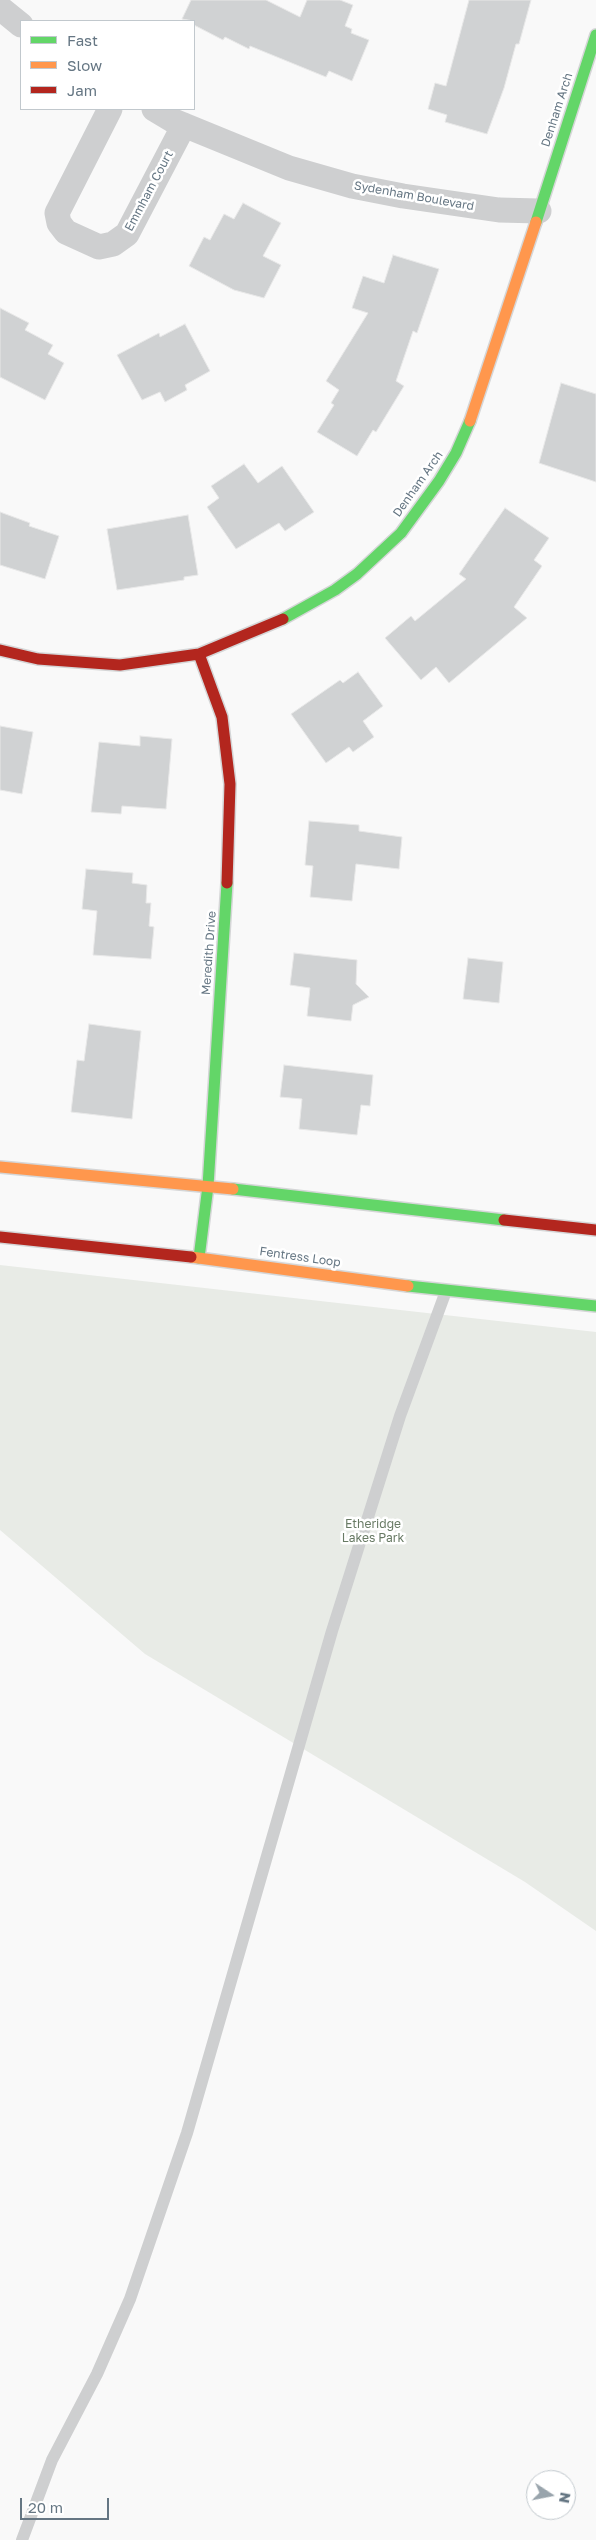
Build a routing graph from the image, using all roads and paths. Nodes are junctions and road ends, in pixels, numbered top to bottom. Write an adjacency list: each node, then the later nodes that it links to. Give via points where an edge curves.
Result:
1 (0, 8): 2 (street)
2 (20, 24)
3 (596, 35): 7 (street, Denham Arch)
4 (109, 110): 6 (street, Emmham Court, via 58,212 59,222 66,232 99,247 113,244 127,234)
5 (156, 110): 6 (street, Sydenham Boulevard)
6 (184, 125): 7 (street, Sydenham Boulevard, via 290,168 352,186 500,210)
7 (539, 211): 9 (street, Denham Arch, via 476,408 456,453 401,532 357,574 335,590 286,618)
8 (0, 650): 9 (street, Denham Arch, via 48,660 120,665)
9 (199, 654): 11 (street, Meredith Drive, via 222,718 230,784 228,869)
10 (0, 1168): 11 (street)
11 (208, 1186): 12 (street); 14 (street, Meredith Drive)
12 (596, 1230)
13 (0, 1237): 14 (street, Fentress Loop)
14 (200, 1258): 15 (street, Fentress Loop)
15 (446, 1291): 16 (street, Fentress Loop); 17 (lane, via 400,1416 335,1622 174,2170 130,2299 97,2374 52,2460)
16 (596, 1306)
17 (22, 2540)

